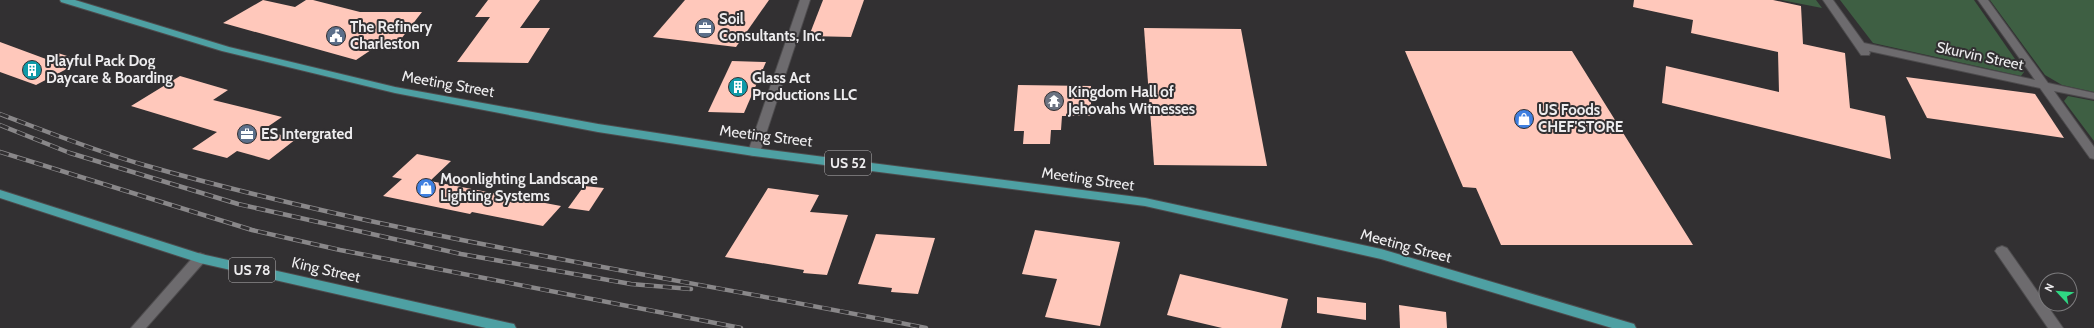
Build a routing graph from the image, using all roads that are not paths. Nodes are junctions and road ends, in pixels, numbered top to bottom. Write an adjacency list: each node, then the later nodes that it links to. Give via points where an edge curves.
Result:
1 (65, 0): 7 (main road, Meeting Street / US 52, via 226,49 384,88 598,128)
2 (805, 0): 7 (street)
3 (1828, 0): 5 (street, Skurvin Street, via 1864,51)
4 (1983, 0): 5 (street)
5 (2044, 85): 6 (street, Skurvin Street); 8 (street)
6 (2094, 96)
7 (754, 152): 14 (main road, Meeting Street / US 52, via 1145,202 1381,254)
8 (2094, 155)
9 (0, 194): 11 (main road, King Street / US 78)
10 (2002, 251): 15 (street)
11 (200, 258): 12 (street); 13 (main road, King Street / US 78)
12 (138, 328)
13 (507, 328)
14 (1629, 328)
15 (2056, 328)

